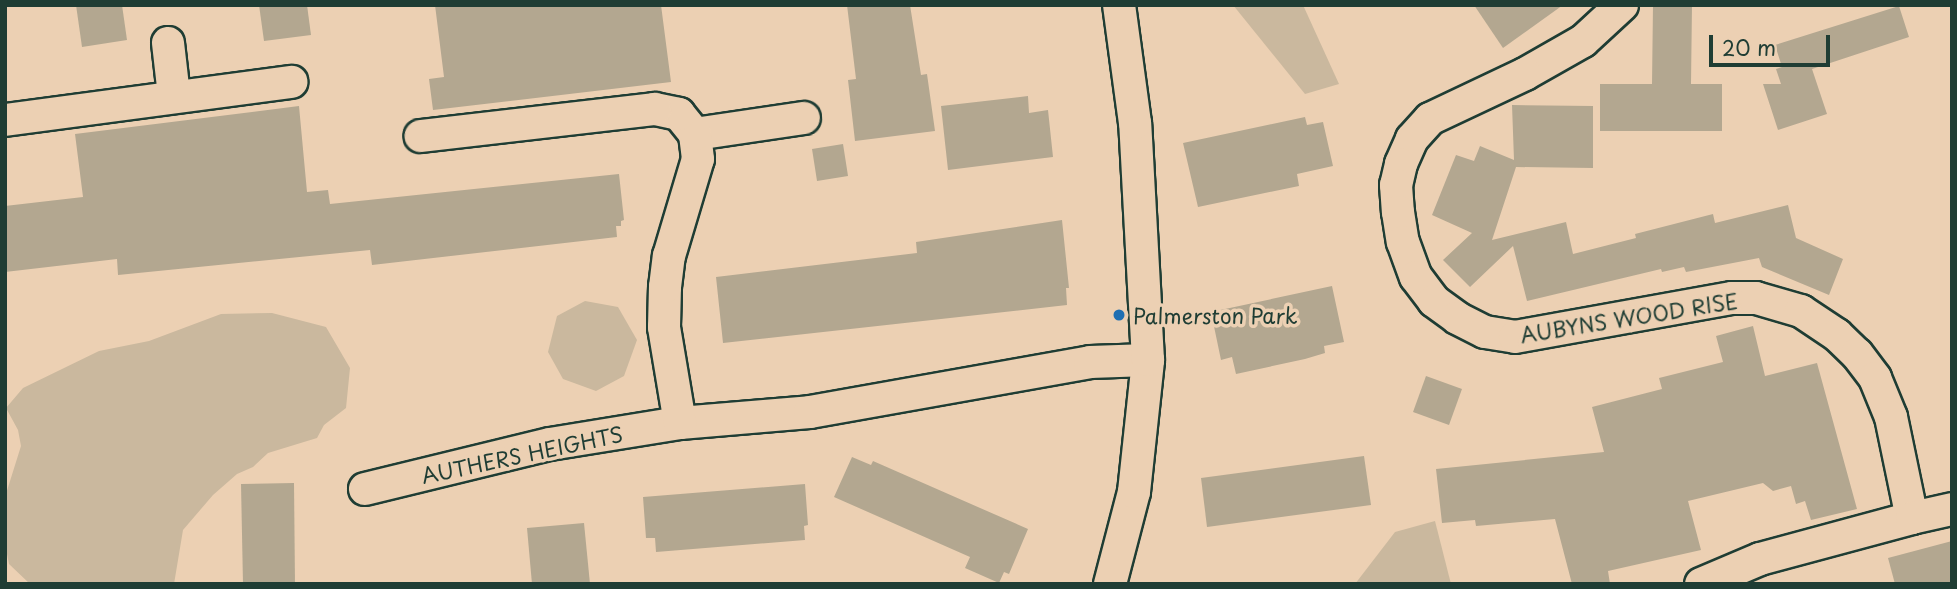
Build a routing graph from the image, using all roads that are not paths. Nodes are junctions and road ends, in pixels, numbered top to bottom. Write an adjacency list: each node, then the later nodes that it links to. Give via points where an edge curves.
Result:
1 (1119, 5): 10 (street, via 1135,123)
2 (1622, 5): 14 (street, AUBYNS WOOD RISE, via 1583,41 1430,119 1412,139 1396,185 1403,242 1416,277 1434,301 1457,318 1485,332 1515,337 1732,298 1768,301 1801,312 1837,335 1875,378 1891,417)
3 (168, 43): 5 (street)
4 (291, 82): 5 (street)
5 (174, 96): 7 (street)
6 (804, 118): 8 (street)
7 (5, 120)
8 (695, 134): 9 (street, via 679,114 655,109); 11 (street, via 698,159 669,256 665,287 664,327)
9 (421, 136)
10 (1148, 360): 11 (street, AUTHERS HEIGHTS, via 1090,362 810,412); 15 (street, via 1134,492)
11 (680, 423): 12 (street, AUTHERS HEIGHTS, via 550,444)
12 (365, 489)
13 (1952, 509): 14 (street)
14 (1912, 518): 16 (street, via 1760,559)
15 (1110, 584)
16 (1701, 584)

